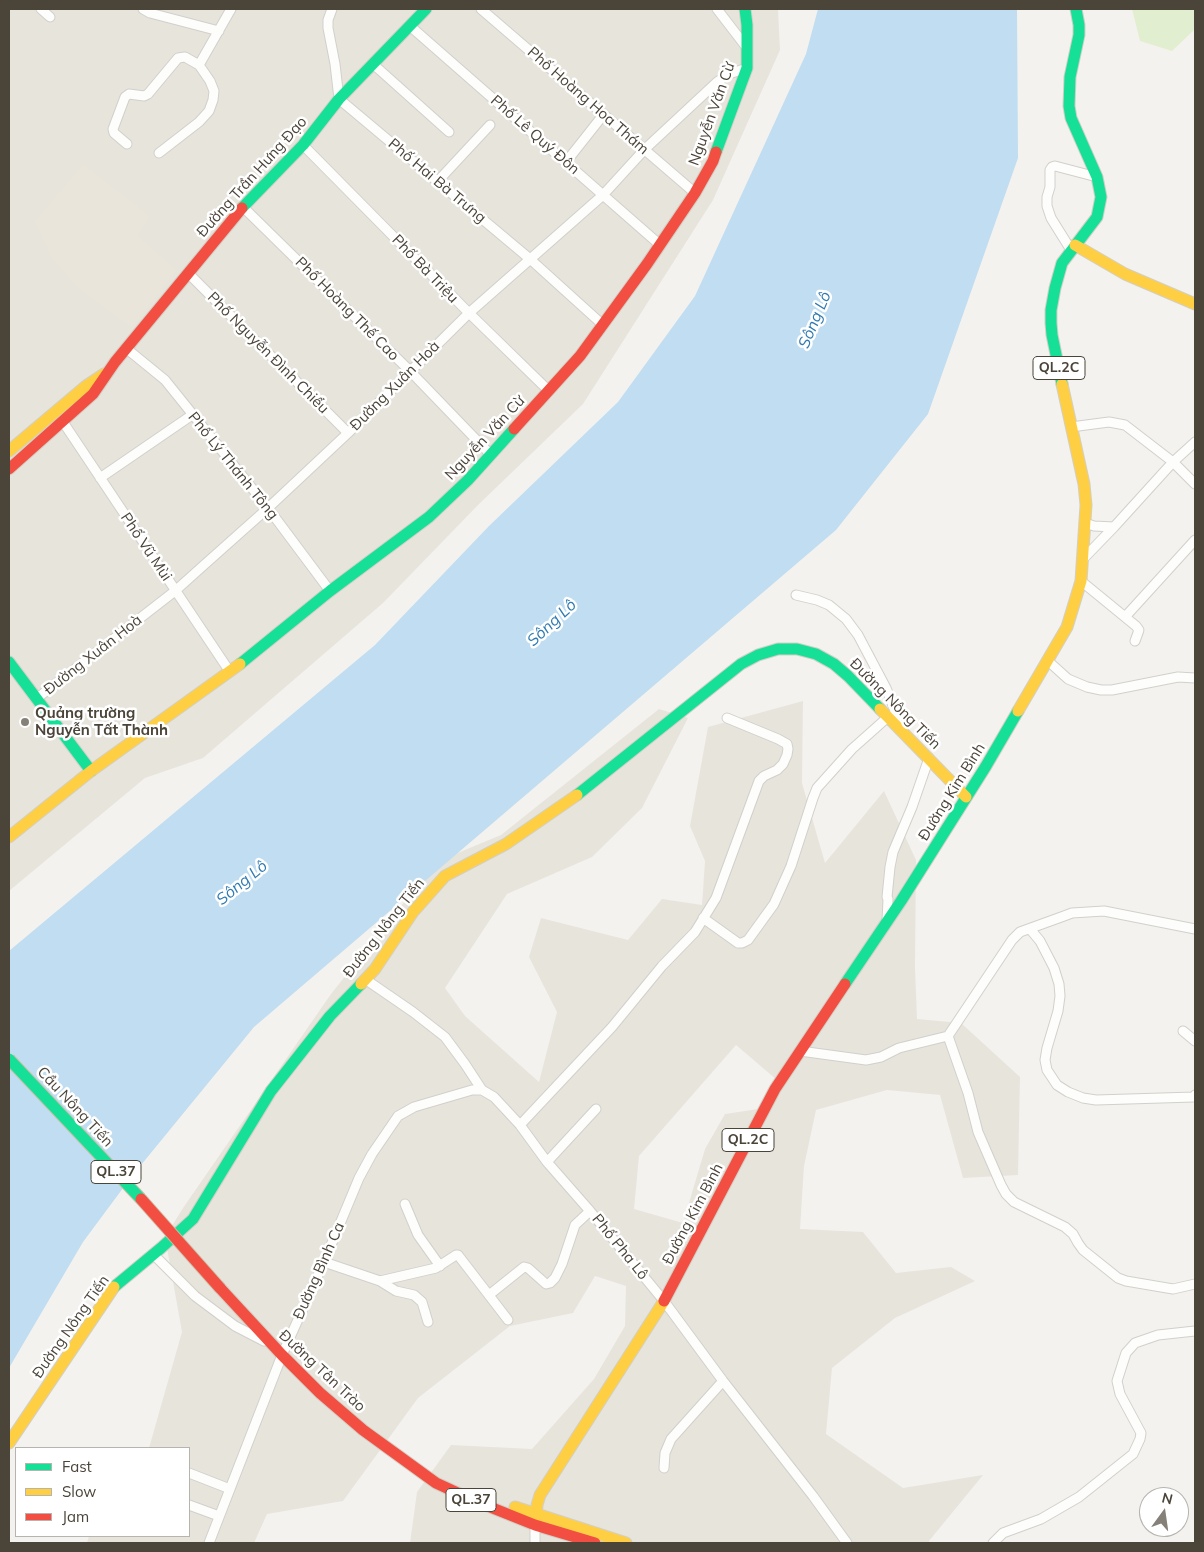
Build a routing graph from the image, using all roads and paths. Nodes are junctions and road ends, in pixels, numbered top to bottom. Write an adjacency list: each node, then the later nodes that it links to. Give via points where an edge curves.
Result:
1 (41, 9): 10 (street)
2 (143, 9): 12 (street)
3 (231, 9): 12 (street)
4 (332, 9): 17 (street, via 328,28)
5 (426, 9): 11 (main road, Đường Trần Hưng Đạo)
6 (481, 9): 18 (street, Phố Hoàng Hoa Thám)
7 (717, 9): 13 (street)
8 (745, 9): 13 (main road, Nguyễn Văn Cừ)
9 (1076, 9): 26 (main road, Đường Kim Bình / QL.2C, via 1079,25 1070,77 1069,106 1071,118)
10 (50, 17)
11 (410, 26): 14 (main road, Đường Trần Hưng Đạo); 25 (street, Phố Lê Quý Đôn)
12 (219, 30): 15 (street)
13 (748, 48): 16 (main road, Nguyễn Văn Cừ)
14 (374, 64): 17 (main road, Đường Trần Hưng Đạo); 20 (street)
15 (199, 65): 21 (street, via 184,57 178,58 148,94 125,97 113,129); 24 (street, via 214,90 209,111)
16 (747, 68): 23 (street, Đường Xuân Hoà, via 716,82); 28 (main road, Nguyễn Văn Cừ, via 713,161)
17 (339, 99): 22 (main road, Đường Trần Hưng Đạo); 27 (street, Phố Hai Bà Trưng)
18 (604, 114): 23 (street, Phố Hoàng Hoa Thám); 25 (street)
19 (490, 125): 27 (street)
20 (449, 132)
21 (127, 144)
22 (303, 145): 30 (main road, Đường Trần Hưng Đạo); 36 (street, Phố Bà Triệu)
23 (645, 149): 28 (street, Phố Hoàng Hoa Thám); 29 (street, Đường Xuân Hoà)
24 (159, 153)
25 (566, 162): 29 (street, Phố Lê Quý Đôn)
26 (1098, 177): 32 (main road, Đường Kim Bình / QL.2C, via 1101,197 1097,217); 32 (street, via 1055,166 1050,170 1047,206 1051,218)
27 (438, 182): 33 (street, Phố Hai Bà Trưng)
28 (695, 193): 31 (main road, Nguyễn Văn Cừ)
29 (603, 195): 31 (street, Phố Lê Quý Đôn); 33 (street, Đường Xuân Hoà)
30 (244, 207): 34 (main road, Đường Trần Hưng Đạo); 39 (street, Phố Hoàng Thế Cao)
31 (659, 244): 37 (main road, Nguyễn Văn Cừ)
32 (1073, 248): 35 (main road); 44 (main road, Đường Kim Bình / QL.2C, via 1060,269 1051,323)
33 (530, 259): 36 (street, Đường Xuân Hoà); 37 (street, Phố Hai Bà Trưng)
34 (188, 273): 38 (main road, Đường Trần Hưng Đạo); 45 (street, Phố Nguyễn Đình Chiểu)
35 (1195, 304)
36 (468, 314): 39 (street, Đường Xuân Hoà); 41 (street, Phố Bà Triệu)
37 (603, 325): 41 (main road, Nguyễn Văn Cừ)
38 (127, 349): 40 (main road, Đường Trần Hưng Đạo); 42 (street, Phố Lý Thánh Tông, via 164,380)
39 (410, 371): 45 (street, Đường Xuân Hoà); 48 (street, Phố Hoàng Thế Cao)
40 (108, 372): 43 (main road, Đường Trần Hưng Đạo, via 93,394); 47 (main road, Đường Trần Hưng Đạo, via 86,386)
41 (549, 391): 48 (main road, Nguyễn Văn Cừ)
42 (192, 415): 51 (street); 53 (street, Phố Lý Thánh Tông)
43 (63, 422): 50 (main road, Đường Trần Hưng Đạo); 51 (street, Phố Vũ Mùi)
44 (1071, 427): 49 (street, via 1109,422 1124,425); 54 (main road, Đường Kim Bình / QL.2C, via 1084,484)
45 (348, 433): 53 (street, Đường Xuân Hoà)
46 (1195, 442): 49 (street)
47 (9, 451)
48 (491, 455): 60 (main road, Nguyễn Văn Cừ, via 429,517)
49 (1173, 462): 52 (street); 55 (street)
50 (9, 469)
51 (100, 478): 59 (street, Phố Vũ Mùi)
52 (1195, 484)
53 (268, 508): 59 (street, Đường Xuân Hoà); 60 (street, Phố Lý Thánh Tông)
54 (1085, 523): 55 (street); 57 (main road, Đường Kim Bình / QL.2C)
55 (1114, 527): 57 (street)
56 (1195, 540): 62 (street)
57 (1083, 559): 58 (main road, Đường Kim Bình / QL.2C)
58 (1081, 581): 62 (street); 64 (main road, Đường Kim Bình / QL.2C, via 1067,627)
59 (175, 591): 66 (street, Phố Vũ Mùi); 68 (street, Đường Xuân Hoà)
60 (330, 591): 66 (main road, Nguyễn Văn Cừ)
61 (796, 595): 71 (street, via 829,605 846,619 886,688)
62 (1125, 617): 63 (street, via 1139,630)
63 (1135, 641)
64 (1047, 660): 67 (street, via 1068,679 1102,690 1178,677); 74 (main road, Đường Kim Bình / QL.2C)
65 (9, 662): 68 (main road)
66 (230, 672): 73 (main road, Nguyễn Văn Cừ)
67 (1195, 678)
68 (36, 699): 73 (main road)
69 (888, 717): 71 (main road, Đường Nông Tiến); 78 (street, via 817,788 791,866 774,904 748,940 738,943); 82 (main road, Đường Nông Tiến, via 848,676 816,654 778,649 758,655 741,664 588,787 506,844 445,876 413,912 376,968)
70 (728, 718): 78 (street, via 778,739 787,744 788,749 783,764 760,781 716,898)
71 (899, 728): 72 (main road, Đường Nông Tiến)
72 (928, 758): 74 (main road, Đường Nông Tiến); 76 (street, via 893,852)
73 (91, 771): 75 (main road, Nguyễn Văn Cừ)
74 (966, 797): 77 (main road, Đường Kim Bình / QL.2C)
75 (9, 837)
76 (888, 899): 77 (street); 79 (street)
77 (901, 901): 79 (main road, Đường Kim Bình / QL.2C)
78 (703, 918): 91 (street, via 695,932 612,1027)
79 (887, 921): 86 (main road, Đường Kim Bình / QL.2C)
80 (1030, 929): 81 (street, via 1064,916 1095,911); 84 (street, via 1020,932 1012,940); 89 (street, via 1040,941 1060,984 1058,1011 1045,1060 1047,1070 1057,1085 1083,1098 1096,1100)
81 (1195, 929)
82 (365, 979): 88 (street, Phố Pha Lô, via 445,1037); 95 (main road, Đường Nông Tiến, via 330,1016 271,1091 193,1219)
83 (1184, 1030): 85 (street)
84 (948, 1036): 86 (street, via 866,1060); 99 (street, via 978,1132 1006,1194 1014,1202 1065,1226 1083,1250 1118,1278 1174,1289)
85 (1195, 1042)
86 (800, 1051): 102 (main road, Đường Kim Bình / QL.2C, via 769,1101)
87 (9, 1059): 100 (main road, Cầu Nông Tiến / QL.37, bridge, via 136,1193)
88 (482, 1090): 91 (street, Phố Pha Lô, via 494,1097); 96 (street, Đường Bình Ca, via 414,1107 398,1116 359,1178)
89 (1195, 1095)
90 (596, 1108): 92 (street)
91 (520, 1125): 92 (street, Phố Pha Lô)
92 (546, 1162): 94 (street, Phố Pha Lô)
93 (405, 1204): 97 (street, via 418,1235)
94 (590, 1211): 101 (street, via 575,1225 562,1264 550,1283 546,1284 524,1267); 102 (street, Phố Pha Lô)
95 (153, 1254): 106 (street, via 218,1314); 109 (main road, Đường Nông Tiến, via 116,1284)
96 (324, 1262): 98 (street); 107 (street, Đường Bình Ca)
97 (440, 1266): 98 (street); 101 (street, via 458,1255)
98 (380, 1281): 104 (street, via 396,1291 418,1298)
99 (1195, 1284)
100 (220, 1288): 106 (main road, Đường Tân Trào / QL.37)
101 (489, 1295): 103 (street)
102 (664, 1301): 108 (street, Phố Pha Lô); 115 (main road, Đường Kim Bình / QL.2C, via 540,1496)
103 (508, 1320)
104 (428, 1322)
105 (1195, 1331): 121 (street, via 1158,1335 1135,1343 1126,1353 1117,1381 1120,1394 1140,1433 1133,1454 1079,1497 1042,1519 1003,1533)
106 (270, 1343): 107 (main road, Đường Tân Trào / QL.37)
107 (282, 1355): 112 (street, Đường Bình Ca); 115 (main road, Đường Tân Trào / QL.37, via 363,1430 436,1483 475,1501)
108 (723, 1381): 110 (street, via 671,1439 665,1453); 120 (street, Phố Pha Lô)
109 (9, 1443)
110 (664, 1468)
111 (190, 1473): 112 (street)
112 (230, 1489): 114 (street, Đường Bình Ca)
113 (190, 1506): 114 (street)
114 (219, 1516): 116 (street, Đường Bình Ca)
115 (536, 1520): 117 (street); 118 (main road, Đường Tân Trào / QL.37); 119 (main road, Đường Tân Trào / QL.37)
116 (209, 1543)
117 (535, 1543)
118 (595, 1543)
119 (626, 1543)
120 (847, 1543)
121 (993, 1543)

